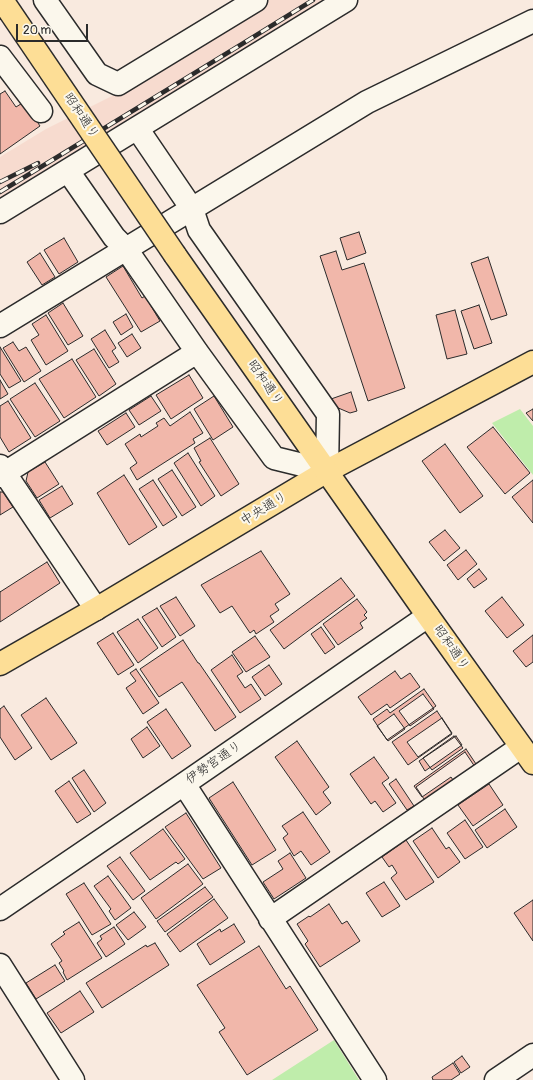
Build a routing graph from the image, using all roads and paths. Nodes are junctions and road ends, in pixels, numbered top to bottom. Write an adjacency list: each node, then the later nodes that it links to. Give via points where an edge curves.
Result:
1 (2, 0): 16 (main road, 昭和通り, bridge, via 175,255)
2 (45, 0): 3 (street, via 97,74 118,84)
3 (256, 0)
4 (346, 0): 8 (street)
5 (533, 21): 10 (street, via 367,102)
6 (0, 57): 7 (street)
7 (41, 111)
8 (137, 128): 9 (street); 10 (street)
9 (68, 171): 11 (street); 12 (street, via 114,237)
10 (192, 209): 12 (street); 16 (street, via 199,230 328,414)
11 (0, 212)
12 (126, 248): 13 (street); 14 (street)
13 (0, 326)
14 (197, 352): 16 (street, via 274,458); 17 (street)
15 (533, 362): 16 (main road, 中央通り)
16 (327, 471): 18 (main road, 中央通り); 19 (main road, 昭和通り)
17 (2, 472): 18 (street)
18 (96, 609): 20 (main road, 中央通り)
19 (428, 616): 21 (main road, 昭和通り); 22 (street, 伊勢宮通り)
20 (0, 664)
21 (527, 755): 24 (street)
22 (184, 784): 23 (street, 伊勢宮通り); 24 (street)
23 (0, 909)
24 (270, 919): 28 (street)
25 (0, 965): 27 (street)
26 (533, 1055): 29 (street)
27 (73, 1080)
28 (375, 1080)
29 (496, 1080)

